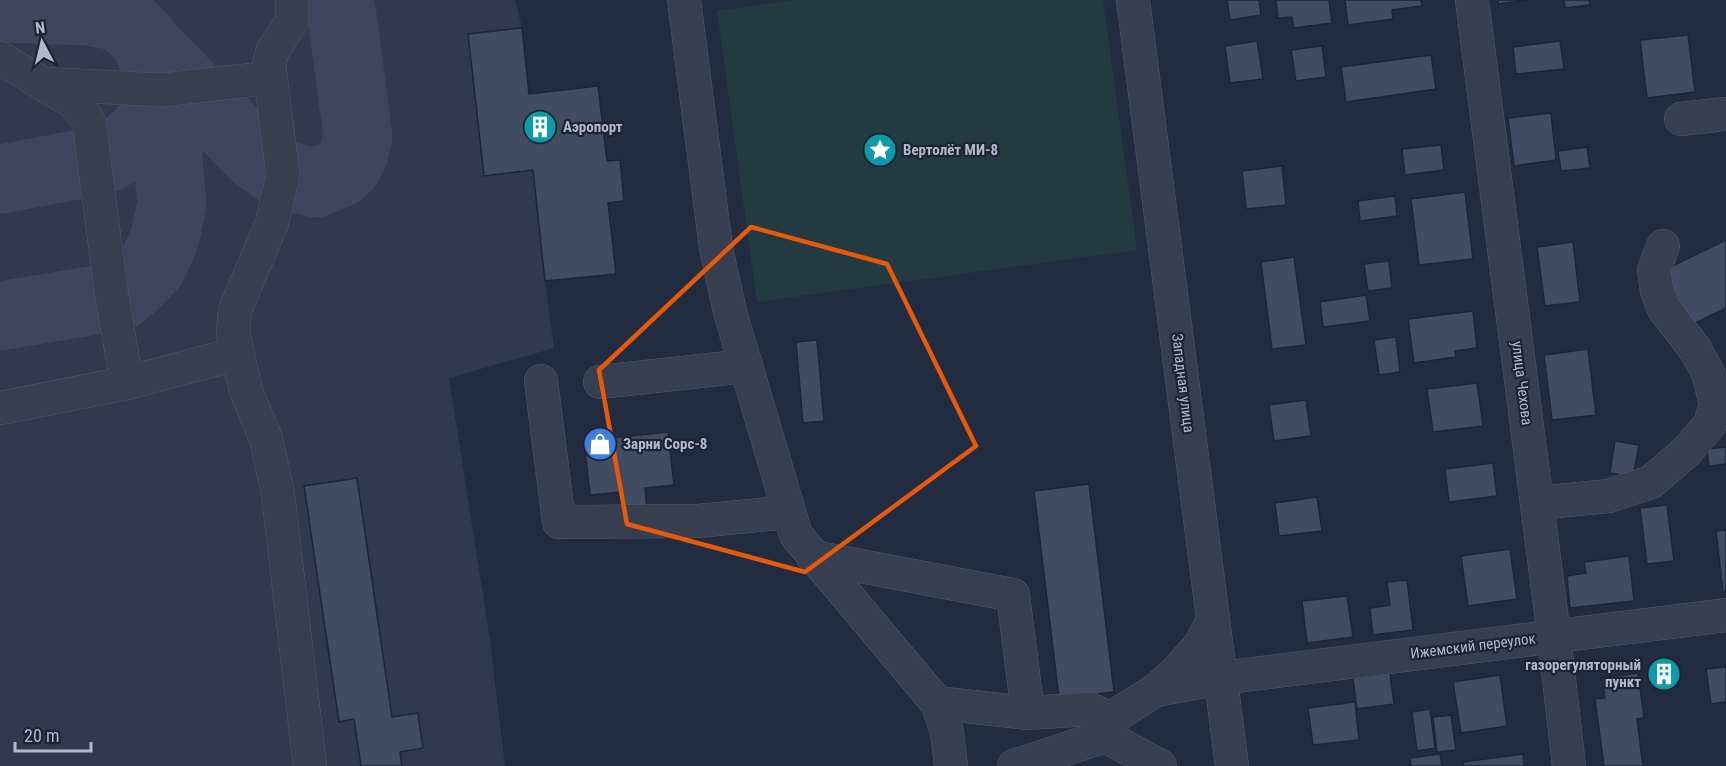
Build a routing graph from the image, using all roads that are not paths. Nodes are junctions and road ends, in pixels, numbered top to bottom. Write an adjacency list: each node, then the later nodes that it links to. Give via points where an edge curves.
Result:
1 (292, 0): 6 (street, via 291,21 273,50)
2 (684, 0): 12 (street, via 716,248)
3 (1133, 0): 21 (street, Западная улица)
4 (1472, 0): 17 (street, улица Чехова)
5 (0, 58): 7 (street)
6 (269, 78): 7 (street, via 162,90); 11 (street, via 283,175 272,223 234,310)
7 (43, 83): 15 (street, via 76,104 89,122 111,297)
8 (1726, 114): 9 (street)
9 (1681, 119)
10 (1663, 246): 17 (street, via 1654,270 1657,291 1664,309 1708,373 1716,404 1710,424 1686,452 1651,482 1609,496)
11 (236, 354): 15 (street); 28 (street, via 266,439 278,494)
12 (746, 366): 14 (street); 18 (street)
13 (541, 381): 18 (street, via 559,522 698,521)
14 (600, 382)
15 (127, 383): 16 (street)
16 (0, 407)
17 (1537, 503): 22 (street, улица Чехова)
18 (789, 512): 19 (street, via 796,535)
19 (813, 557): 25 (street); 26 (street, via 1014,595)
20 (1726, 615): 22 (street, Ижемский переулок)
21 (1214, 620): 23 (street, Западная улица); 24 (street, via 1200,645)
22 (1554, 636): 23 (street, Ижемский переулок); 33 (street, улица Чехова)
23 (1221, 678): 24 (street, Ижемский переулок); 32 (street, Западная улица)
24 (1156, 690): 27 (street)
25 (937, 703): 26 (street); 29 (street, via 947,732)
26 (1028, 714): 27 (street, via 1090,709)
27 (1108, 727): 30 (street); 31 (street)
28 (310, 766)
29 (951, 766)
30 (1014, 766)
31 (1160, 766)
32 (1232, 766)
33 (1569, 766)

